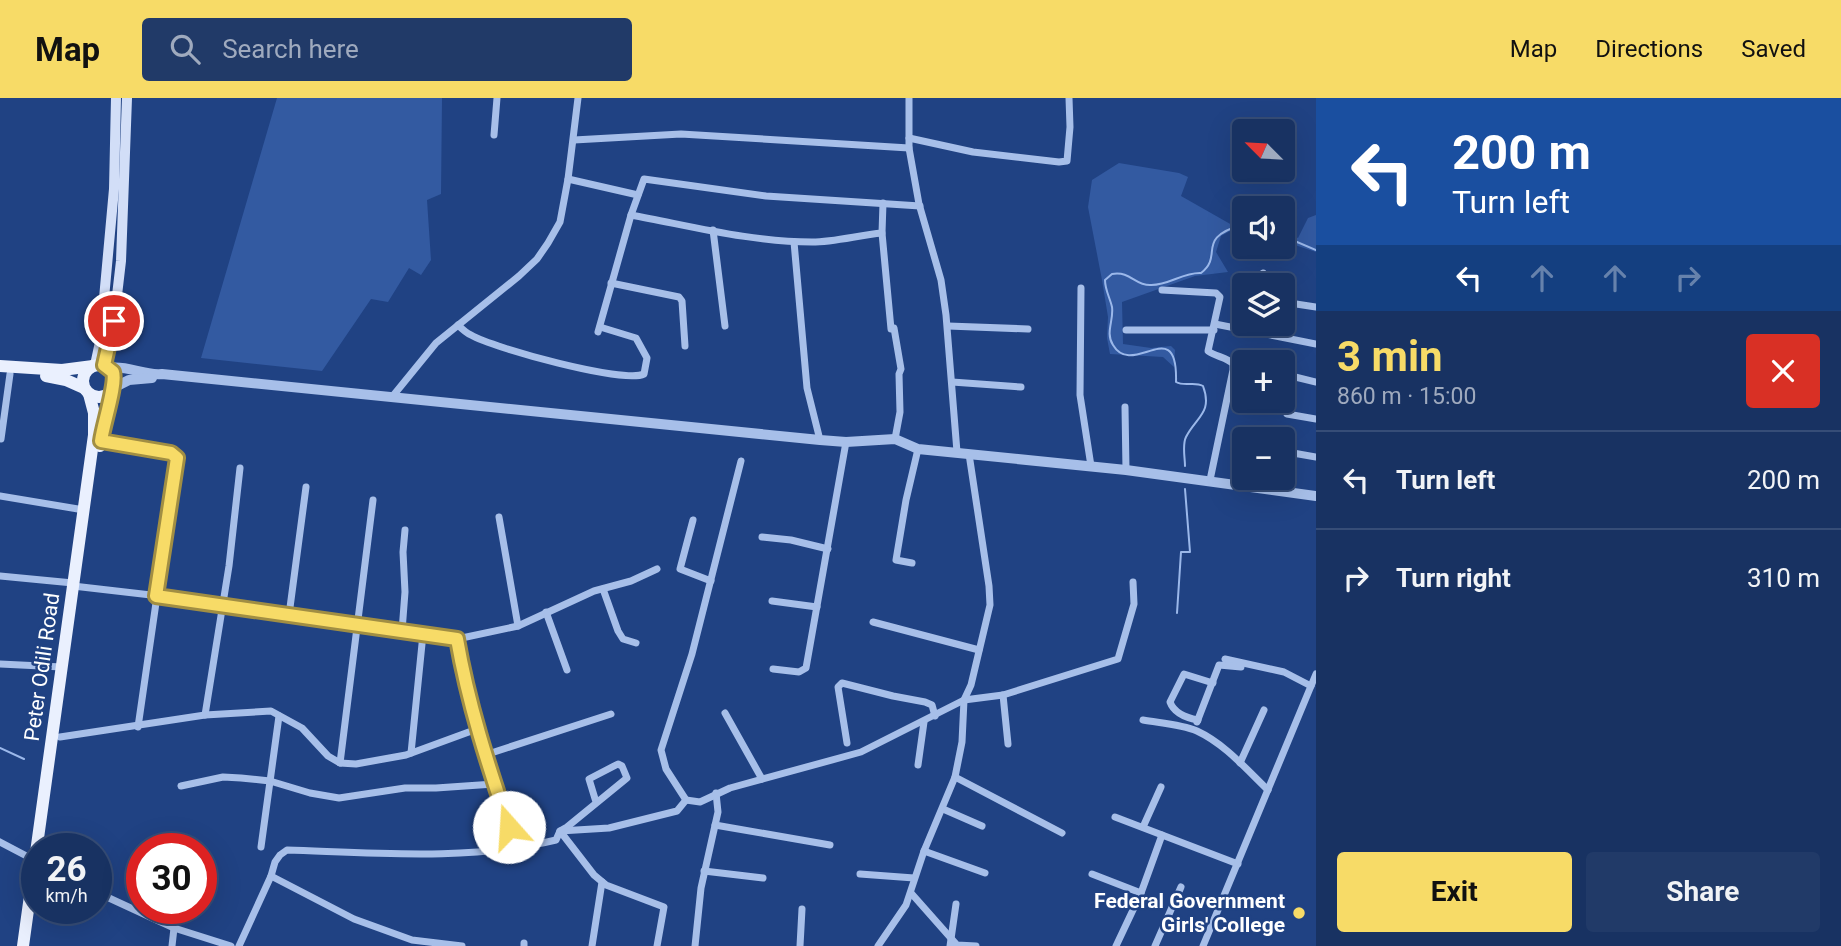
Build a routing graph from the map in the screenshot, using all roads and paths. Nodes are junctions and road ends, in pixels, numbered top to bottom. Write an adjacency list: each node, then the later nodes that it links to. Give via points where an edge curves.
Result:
1 (116, 98): 33 (main road)
2 (127, 98): 33 (main road, via 121,261 114,321)
3 (497, 98): 7 (street)
4 (578, 98): 9 (street)
5 (909, 98): 8 (street)
6 (1069, 98): 8 (street, via 1067,161 973,152)
7 (494, 135)
8 (909, 138): 10 (street)
9 (573, 140): 10 (street, via 681,134); 11 (street)
10 (909, 148): 14 (street)
11 (568, 179): 12 (street); 24 (street, via 559,222 537,259)
12 (638, 195): 13 (street, via 645,179 766,196); 15 (street)
13 (883, 203): 14 (street); 17 (street)
14 (919, 206): 26 (street, via 941,280)
15 (631, 215): 16 (street); 19 (street)
16 (713, 230): 18 (street); 25 (street)
17 (882, 233): 18 (street); 48 (street, via 891,329 901,369)
18 (794, 242): 49 (street, via 807,388)
19 (611, 283): 24 (street, via 599,329 636,338 647,358 644,374 638,377 593,372 481,340); 31 (street, via 679,297)
20 (1080, 288): 58 (street, via 1080,395)
21 (1162, 290): 27 (street, via 1216,293 1220,297)
22 (1295, 304): 23 (street)
23 (1316, 307)
24 (458, 325): 43 (street, via 436,343)
25 (725, 326)
26 (948, 326): 28 (street); 38 (street)
27 (1215, 327): 29 (street); 30 (street); 32 (street, via 1208,351)
28 (1028, 329)
29 (1126, 330)
30 (1316, 344)
31 (685, 346)
32 (1232, 363)
33 (100, 366): 35 (main road); 36 (street); 41 (main road, via 115,377); 42 (main road, via 83,377)
34 (1232, 368): 61 (street)
35 (3, 371): 42 (main road, via 58,377); 47 (street)
36 (162, 374): 41 (street, via 129,380); 43 (street)
37 (1295, 377): 39 (street)
38 (952, 382): 40 (street); 53 (street)
39 (1316, 382)
40 (1021, 387)
41 (112, 390): 42 (main road, via 100,397); 50 (main road)
42 (87, 391): 66 (main road, Peter Odili Road, via 94,422)
43 (393, 397): 49 (street)
44 (1125, 407): 60 (street)
45 (1287, 414): 46 (street)
46 (1316, 419)
47 (1, 439)
48 (895, 439): 51 (street); 52 (street)
49 (820, 440): 51 (street)
50 (101, 441): 77 (main road); 79 (street, via 171,453 177,458)
51 (846, 442): 71 (street)
52 (918, 449): 53 (street); 72 (street, via 896,560)
53 (957, 452): 55 (street)
54 (1295, 453): 56 (street)
55 (969, 454): 58 (street); 92 (street, via 990,605)
56 (1316, 457)
57 (741, 461): 75 (street)
58 (1091, 466): 60 (street)
59 (240, 468): 81 (street)
60 (1126, 470): 61 (street)
61 (1210, 480): 63 (street, via 1301,495)
62 (306, 487): 84 (street)
63 (1315, 493)
64 (0, 496): 66 (street)
65 (373, 500): 86 (street)
66 (83, 510): 77 (main road, Peter Odili Road)
67 (499, 517): 87 (street)
68 (693, 520): 75 (street, via 680,569)
69 (405, 530): 88 (street)
70 (762, 537): 71 (street)
71 (828, 549): 82 (street)
72 (912, 563)
73 (657, 569): 78 (street)
74 (0, 576): 77 (street)
75 (711, 581): 132 (street, via 661,750 666,769)
76 (1133, 582): 102 (street, via 1134,604 1118,659)
77 (76, 585): 79 (street); 95 (main road, Peter Odili Road); 116 (main road)
78 (603, 589): 83 (street); 91 (street, via 618,631 623,639)
79 (156, 596): 81 (street); 113 (street)
80 (772, 601): 82 (street)
81 (222, 605): 84 (street); 107 (street)
82 (817, 607): 97 (street, via 806,668 799,672)
83 (546, 612): 87 (street); 98 (street)
84 (289, 615): 86 (street)
85 (873, 622): 92 (street)
86 (357, 624): 88 (street); 121 (street)
87 (518, 626): 90 (street)
88 (402, 631): 89 (street)
89 (423, 634): 90 (street); 119 (street)
90 (457, 639): 114 (street)
91 (636, 643)
92 (979, 650): 103 (street)
93 (1225, 659): 101 (street, via 1284,673)
94 (0, 664): 95 (street)
95 (62, 667): 140 (main road, Peter Odili Road)
96 (1241, 667): 100 (street, via 1219,665)
97 (773, 669)
98 (568, 670)
99 (1316, 674): 101 (street)
100 (1213, 683): 111 (street); 111 (street, via 1184,674 1170,702 1185,716)
101 (1311, 686): 130 (street)
102 (1003, 695): 103 (street); 118 (street)
103 (964, 700): 109 (street); 124 (street)
104 (1264, 710): 122 (street)
105 (725, 713): 125 (street)
106 (611, 714): 120 (street)
107 (205, 715): 108 (street, via 271,711); 113 (street)
108 (279, 716): 121 (street, via 302,728 328,757); 126 (street)
109 (935, 716): 112 (street); 117 (street, via 932,705 925,702 842,683 838,687)
110 (1143, 720): 115 (street)
111 (1198, 720): 115 (street)
112 (923, 722): 123 (street); 125 (street, via 861,752)
113 (138, 727): 116 (street)
114 (477, 729): 119 (street); 120 (street)
115 (1194, 730): 122 (street)
116 (60, 737): 141 (main road)
117 (847, 743)
118 (1008, 744)
119 (411, 753): 121 (street)
120 (485, 755): 127 (street)
121 (340, 763)
122 (1240, 763): 130 (street)
123 (918, 765)
124 (955, 777): 134 (street); 142 (street)
125 (762, 779): 131 (street)
126 (270, 781): 127 (street, via 339,798 405,788); 128 (street, via 223,777); 146 (street)
127 (494, 784): 147 (street)
128 (181, 786)
129 (1161, 787): 138 (street)
130 (1268, 790): 150 (street)
131 (716, 793): 132 (street, via 700,802); 136 (street)
132 (686, 800): 139 (street, via 677,811 650,818 609,828)
133 (596, 802): 133 (street, via 589,779 622,766 627,778); 139 (street)
134 (943, 808): 137 (street); 148 (street)
135 (1115, 817): 138 (street)
136 (715, 825): 145 (street); 151 (street)
137 (982, 825)
138 (1143, 827): 143 (street)
139 (560, 831): 147 (street, via 556,840); 158 (street)
140 (40, 833)
141 (46, 833)
142 (1062, 833)
143 (1162, 835): 150 (street); 161 (street)
144 (0, 842): 149 (street)
145 (830, 845)
146 (261, 847)
147 (516, 848): 155 (street, via 432,856 287,850 275,862)
148 (924, 851): 152 (street); 157 (street)
149 (21, 853)
150 (1238, 864): 183 (street)
151 (705, 871): 156 (street); 177 (street)
152 (985, 873)
153 (860, 874): 157 (street)
154 (1091, 874): 161 (street)
155 (271, 876): 173 (street); 174 (street, via 377,928 412,940)
156 (763, 878)
157 (915, 878): 160 (street)
158 (602, 882): 175 (street); 176 (street, via 664,906)
159 (1181, 887): 182 (street)
160 (911, 893): 168 (street); 179 (street)
161 (1141, 893): 181 (street)
162 (112, 899): 167 (street)
163 (956, 904): 168 (street)
164 (802, 909): 178 (street)
165 (26, 924): 169 (main road, Peter Odili Road)
166 (33, 924): 170 (main road)
167 (174, 928): 171 (street); 172 (street)
168 (950, 942): 180 (street)
169 (23, 946)
170 (30, 946)
171 (172, 946)
172 (231, 946)
173 (239, 946)
174 (462, 946)
175 (592, 946)
176 (657, 946)
177 (695, 946)
178 (800, 946)
179 (878, 946)
180 (976, 946)
181 (1116, 946)
182 (1155, 946)
183 (1203, 946)

